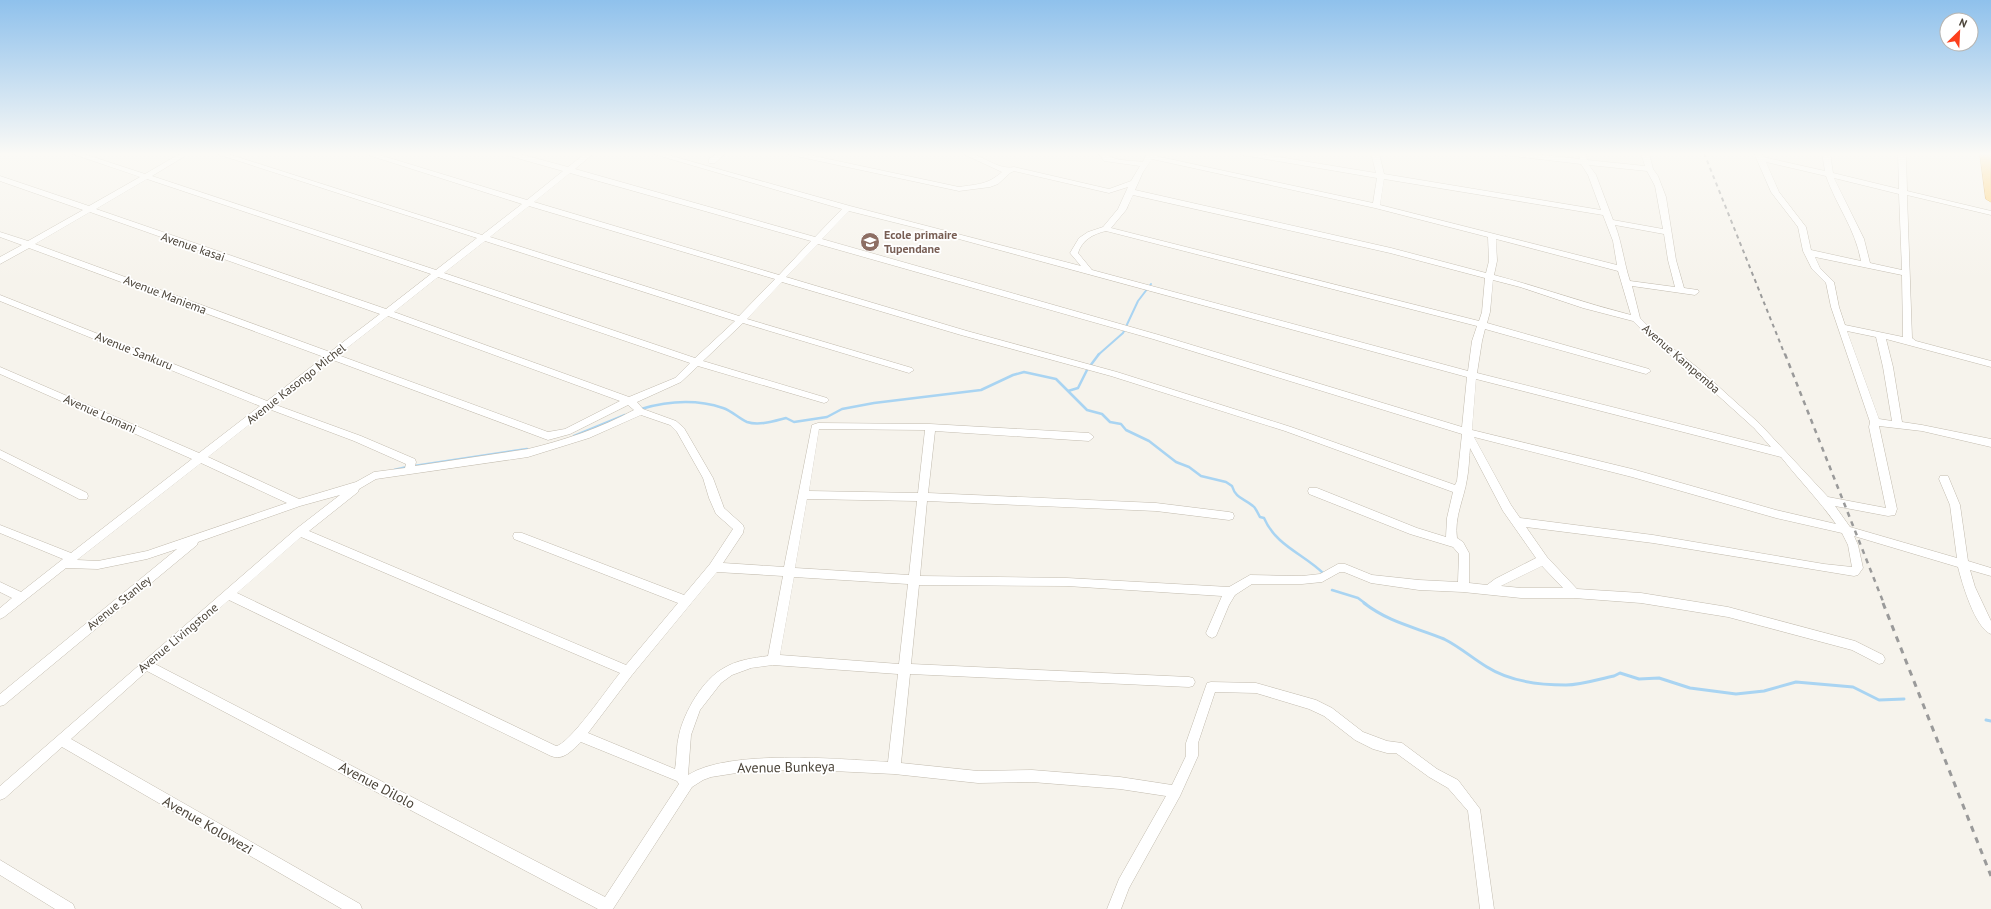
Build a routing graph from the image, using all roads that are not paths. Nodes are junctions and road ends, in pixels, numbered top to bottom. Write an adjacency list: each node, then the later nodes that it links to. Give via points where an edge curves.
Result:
1 (49, 195): 23 (street, Avenue kasai)
2 (112, 195): 23 (street)
3 (203, 195): 40 (street)
4 (353, 195): 30 (street)
5 (503, 195): 20 (street)
6 (537, 195): 20 (street, Avenue Kasongo Michel)
7 (656, 195): 32 (street)
8 (803, 195): 22 (street)
9 (1130, 195): 27 (street)
10 (1148, 195): 41 (street, via 1332,236)
11 (1327, 195): 21 (street)
12 (1378, 195): 21 (street)
13 (1499, 195): 24 (street)
14 (1600, 195): 24 (street, Avenue Kampemba)
15 (1662, 195): 28 (street)
16 (1778, 195): 34 (street, via 1802,227 1806,249)
17 (1838, 195): 36 (street, via 1860,238)
18 (1903, 195): 39 (street)
19 (1917, 195): 25 (street)
20 (528, 203): 30 (street, Avenue Kasongo Michel); 42 (street)
21 (1376, 206): 31 (street)
22 (847, 208): 32 (street); 38 (street)
23 (88, 209): 33 (street); 47 (street, Avenue kasai)
24 (1606, 213): 26 (street, Avenue Kampemba)
25 (1991, 213)
26 (1610, 222): 28 (street); 37 (street, Avenue Kampemba, via 1617,241)
27 (1109, 226): 38 (street, via 1091,234 1075,247 1074,252); 50 (street, via 1137,238)
28 (1668, 232): 44 (street)
29 (0, 234): 33 (street, Avenue Maniema)
30 (485, 237): 40 (street, Avenue Kasongo Michel); 49 (street)
31 (1492, 237): 37 (street); 41 (street, via 1493,261)
32 (815, 241): 42 (street); 67 (street, via 1148,335)
33 (28, 245): 35 (street); 54 (street, Avenue Maniema)
34 (1809, 252): 36 (street); 51 (street, via 1816,269 1830,282)
35 (0, 261)
36 (1866, 263): 39 (street)
37 (1622, 269): 43 (street, Avenue Kampemba)
38 (1089, 271): 60 (street)
39 (1905, 273): 53 (street)
40 (437, 274): 47 (street, Avenue Kasongo Michel); 55 (street)
41 (1489, 276): 48 (street); 50 (street, via 1486,312)
42 (780, 278): 49 (street); 76 (street, via 964,333 1114,374 1288,429)
43 (1627, 283): 44 (street); 48 (street, Avenue Kampemba)
44 (1680, 290): 45 (street)
45 (1695, 292)
46 (0, 298): 62 (street, Avenue Sankuru)
47 (387, 314): 54 (street, Avenue Kasongo Michel); 63 (street, Avenue kasai)
48 (1636, 319): 71 (street, Avenue Kampemba, via 1658,342 1757,426)
49 (741, 320): 55 (street); 58 (street)
50 (1482, 326): 59 (street); 60 (street)
51 (1842, 326): 52 (street); 64 (street)
52 (1880, 334): 53 (street); 65 (street, via 1888,367)
53 (1909, 341): 56 (street)
54 (330, 357): 62 (street, Avenue Kasongo Michel); 63 (street, Avenue Maniema, via 548,436 567,432)
55 (696, 362): 61 (street); 63 (street, via 678,380)
56 (1991, 364)
57 (0, 370): 72 (street, Avenue Lomani)
58 (909, 370)
59 (1646, 371)
60 (1472, 374): 67 (street); 71 (street)
61 (824, 400)
62 (268, 405): 72 (street, Avenue Kasongo Michel); 73 (street, Avenue Sankuru, via 390,451)
63 (635, 406): 73 (street, via 603,427 528,453); 94 (street, Avenue kasai, via 673,423 681,430 708,478 720,511 739,528)
64 (1875, 422): 65 (street); 81 (street, via 1874,428 1891,512)
65 (1896, 423): 69 (street)
66 (930, 427): 68 (street); 78 (street, via 816,427); 80 (street)
67 (1467, 432): 76 (street, via 1462,481); 84 (street, via 1507,508); 86 (street, via 1632,473 1776,514)
68 (1089, 437)
69 (1991, 443)
70 (0, 454): 79 (street)
71 (1784, 454): 81 (street, Avenue Kampemba)
72 (200, 458): 82 (street, Avenue Lomani); 92 (street, Avenue Kasongo Michel)
73 (410, 466): 75 (street, via 374,476)
74 (1944, 479): 93 (street, via 1954,505)
75 (359, 485): 82 (street); 87 (street, Avenue Livingstone)
76 (1458, 490): 90 (street, via 1451,530 1452,539)
77 (1313, 491): 90 (street, via 1414,531)
78 (804, 495): 80 (street); 96 (street)
79 (83, 496)
80 (923, 497): 83 (street, via 1156,507); 97 (street)
81 (1825, 500): 86 (street, Avenue Kampemba)
82 (298, 503): 89 (street)
83 (1229, 516)
84 (1518, 522): 86 (street, Avenue Kampemba, via 1628,535 1821,569 1854,572 1858,568 1853,545); 91 (street)
85 (0, 529): 92 (street)
86 (1846, 530): 93 (street)
87 (300, 532): 103 (street, Avenue Livingstone); 113 (street)
88 (518, 536): 105 (street)
89 (199, 537): 92 (street, via 147,555 98,565); 115 (street, Avenue Stanley)
90 (1459, 545): 99 (street, via 1464,553)
91 (1543, 560): 100 (street, via 1499,582); 102 (street)
92 (68, 561): 104 (street, Avenue Kasongo Michel)
93 (1963, 564): 95 (street); 107 (street, via 1969,587 1984,621)
94 (714, 567): 96 (street); 105 (street)
95 (1991, 572)
96 (790, 573): 97 (street); 110 (street)
97 (914, 580): 101 (street, via 1067,582); 112 (street)
98 (0, 587): 104 (street)
99 (1463, 587): 100 (street); 101 (street, via 1371,579 1345,568 1338,568 1322,578 1250,579)
100 (1489, 590): 102 (street)
101 (1231, 592): 108 (street)
102 (1574, 593): 109 (street, via 1641,598 1728,612 1765,624 1780,625 1855,646)
103 (229, 595): 111 (street, Avenue Livingstone); 116 (street, via 555,752 563,750)
104 (21, 597): 106 (street, Avenue Kasongo Michel)
105 (686, 601): 113 (street)
106 (0, 614)
107 (1991, 629)
108 (1212, 633)
109 (1879, 659)
110 (773, 660): 112 (street); 119 (street, via 751,663 728,671 702,696 684,735)
111 (146, 665): 117 (street, Avenue Livingstone); 123 (street, Avenue Dilolo)
112 (905, 669): 114 (street); 118 (street)
113 (628, 671): 116 (street)
114 (1188, 682)
115 (0, 701)
116 (579, 735): 119 (street)
117 (62, 740): 121 (street, Avenue Livingstone); 125 (street, Avenue Kolowezi)
118 (894, 768): 119 (street, Avenue Bunkeya, via 812,764 749,765 710,771); 120 (street, Avenue Bunkeya, via 978,776 1032,776 1120,783)
119 (684, 780): 123 (street, Avenue Bunkeya)
120 (1175, 792): 126 (street, via 1124,884); 127 (street, via 1192,756 1192,743 1211,686 1256,688 1312,704 1328,712 1373,744 1398,747 1433,773 1453,784 1463,794 1474,809)
121 (0, 794)
122 (0, 867): 124 (street)
123 (606, 907)
124 (68, 909)
125 (355, 909)
126 (1114, 909)
127 (1487, 909)

